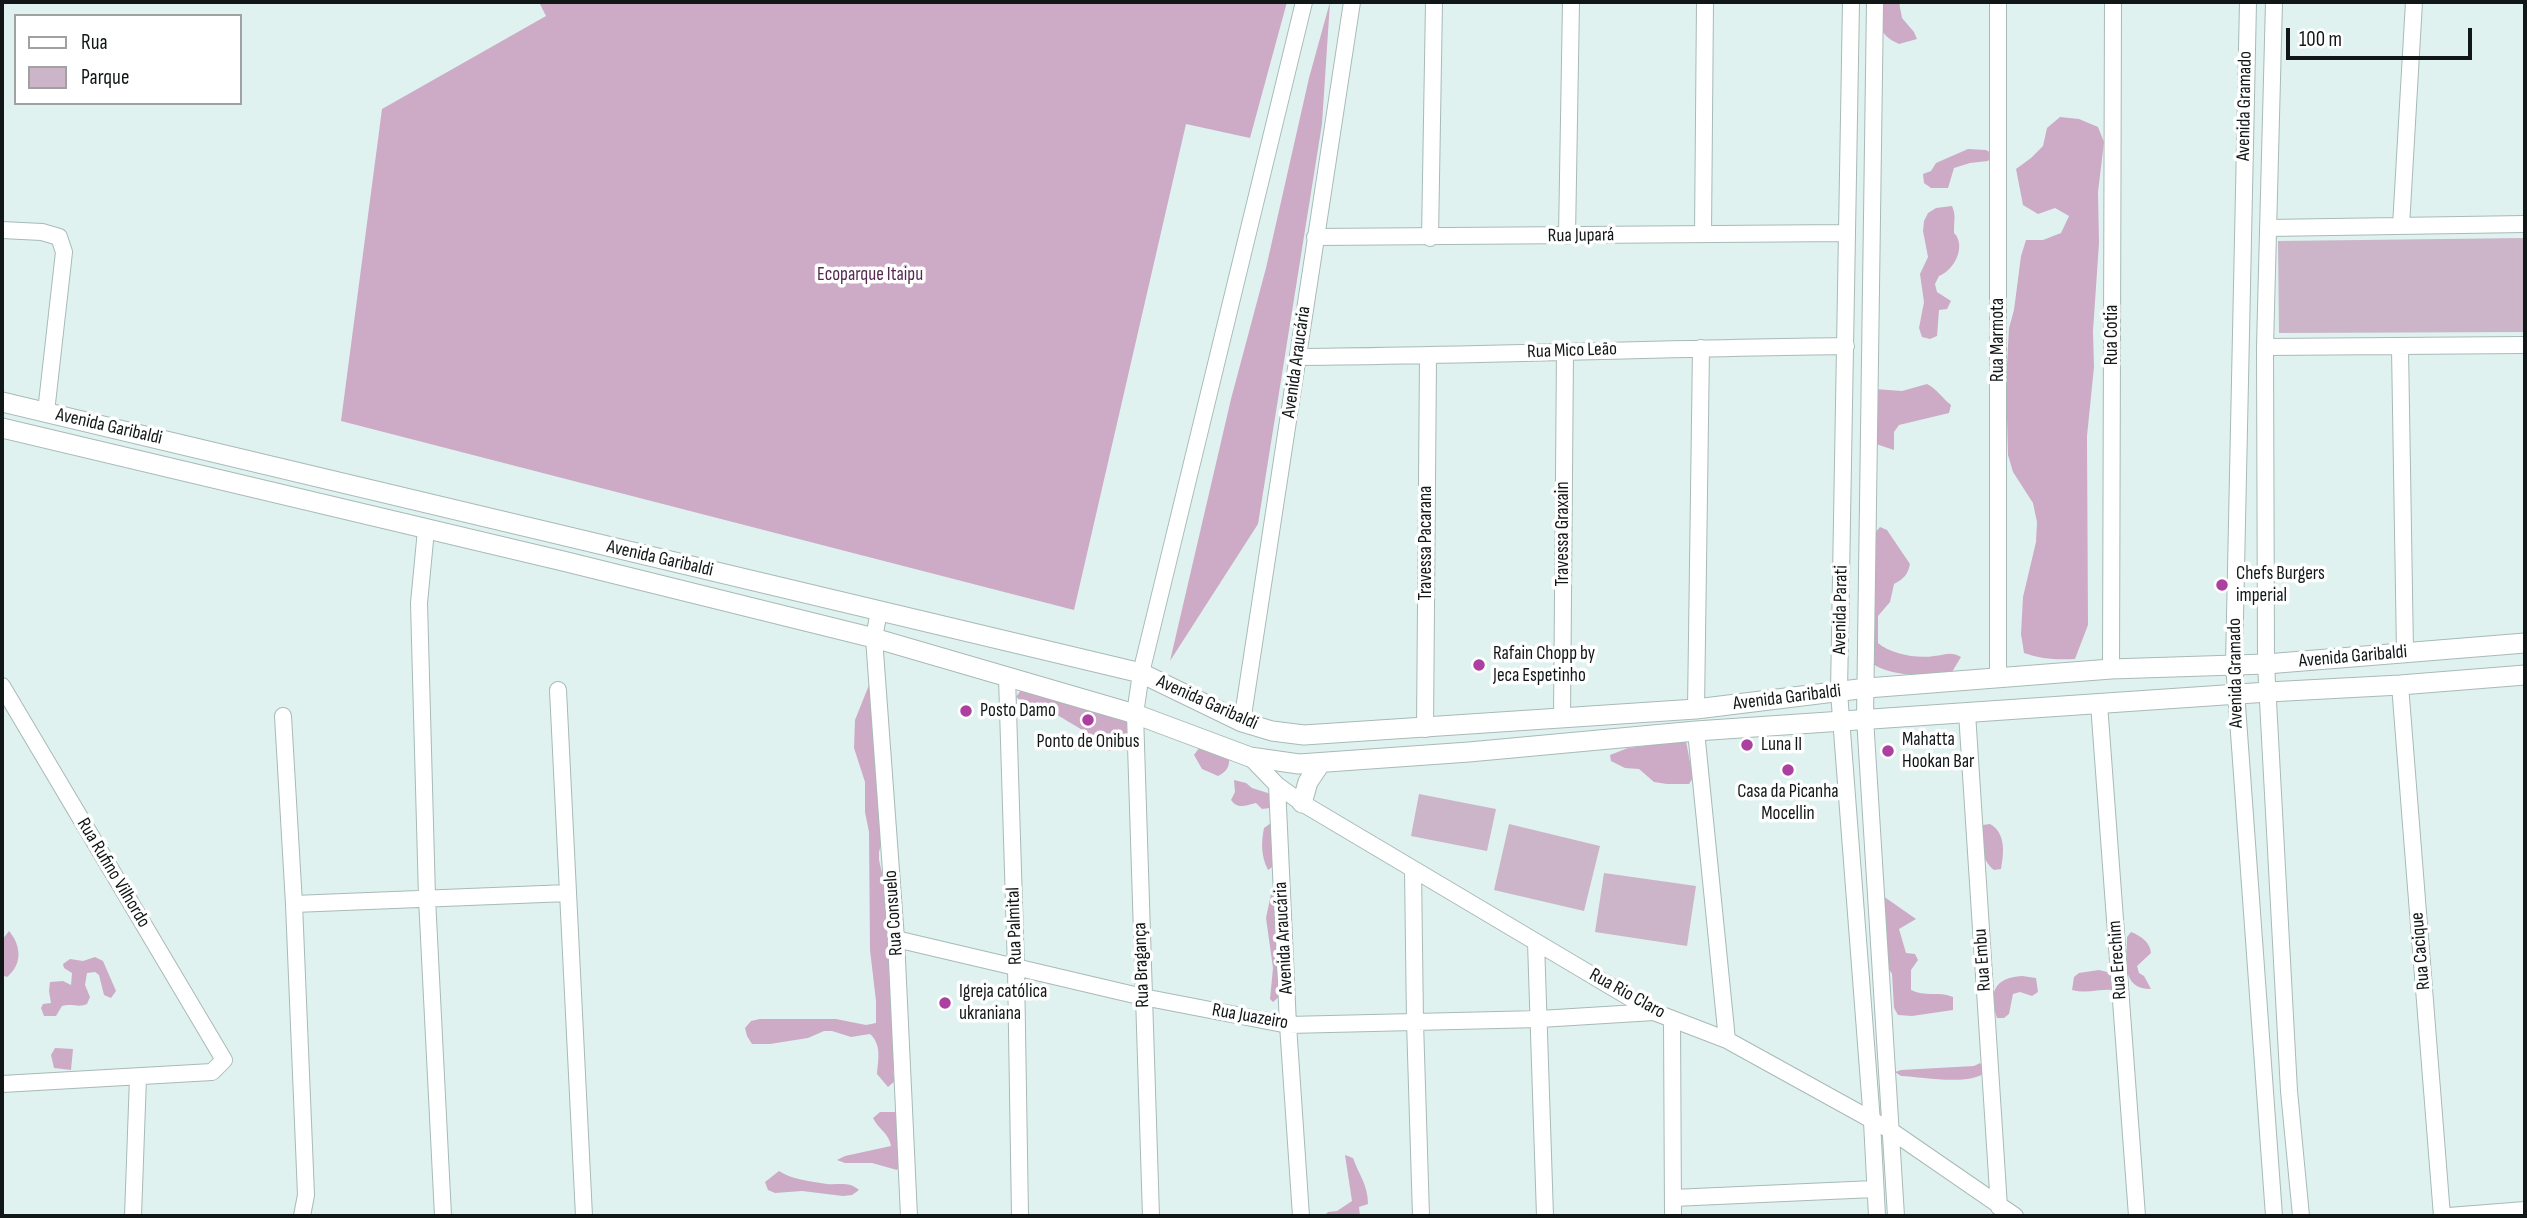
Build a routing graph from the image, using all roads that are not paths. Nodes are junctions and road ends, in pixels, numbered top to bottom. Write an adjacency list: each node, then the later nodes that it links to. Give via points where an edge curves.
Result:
1 (1304, 2): 43 (street)
2 (1352, 2): 20 (street, Avenida Araucária)
3 (1434, 2): 21 (street)
4 (1571, 2): 19 (street)
5 (1705, 2): 18 (street)
6 (1851, 2): 17 (street, Avenida Parati)
7 (1875, 2): 49 (street, Avenida Parati)
8 (1998, 2): 46 (street, Rua Marmota)
9 (2113, 2): 42 (street, Rua Cotia)
10 (2248, 2): 40 (street, Avenida Gramado)
11 (2274, 2): 15 (street, Avenida Gramado)
12 (2414, 2): 14 (street)
13 (2525, 224): 14 (street)
14 (2401, 226): 15 (street)
15 (2268, 228): 24 (street, Avenida Gramado)
16 (2, 230): 31 (street, via 59,237 64,252)
17 (1847, 233): 18 (street, Rua Jupará); 23 (street, Avenida Parati)
18 (1703, 234): 19 (street, Rua Jupará)
19 (1567, 236): 21 (street, Rua Jupará)
20 (1315, 237): 21 (street, Rua Jupará); 29 (street, Avenida Araucária)
21 (1430, 238)
22 (2525, 345): 26 (street)
23 (1846, 346): 25 (street, Rua Mico Leão); 51 (street, Avenida Parati)
24 (2265, 347): 26 (street); 41 (street, Avenida Gramado)
25 (1701, 348): 27 (street, Rua Mico Leão); 56 (street)
26 (2400, 348): 39 (street)
27 (1564, 351): 28 (street, Rua Mico Leão); 60 (street, Travessa Graxain)
28 (1428, 356): 29 (street, Rua Mico Leão); 64 (street, Travessa Pacarana)
29 (1299, 357): 63 (street, Avenida Araucária)
30 (2, 402): 31 (main road, Avenida Garibaldi)
31 (46, 412): 34 (main road, Avenida Garibaldi)
32 (2, 428): 33 (main road, Avenida Garibaldi)
33 (426, 530): 35 (main road, Avenida Garibaldi); 73 (street, via 418,603)
34 (551, 533): 35 (main road); 36 (main road, Avenida Garibaldi)
35 (544, 557): 37 (main road, Avenida Garibaldi)
36 (879, 611): 37 (street, Rua Consuelo); 43 (main road, Avenida Garibaldi)
37 (874, 638): 45 (main road, Avenida Garibaldi); 77 (street, Rua Consuelo)
38 (2525, 643): 39 (main road, Avenida Garibaldi)
39 (2405, 652): 41 (main road, Avenida Garibaldi)
40 (2234, 664): 41 (main road, Avenida Garibaldi); 42 (main road, Avenida Garibaldi); 53 (street, Avenida Gramado)
41 (2266, 664): 52 (street, Avenida Gramado)
42 (2111, 669): 46 (main road, Avenida Garibaldi)
43 (1142, 673): 58 (street, Rua Bragança); 63 (main road, Avenida Garibaldi)
44 (2525, 675): 47 (main road, Avenida Garibaldi)
45 (1007, 677): 58 (main road, Avenida Garibaldi); 79 (street, Rua Palmital)
46 (1998, 679): 49 (main road, Avenida Garibaldi)
47 (2400, 685): 52 (main road, Avenida Garibaldi); 114 (street, Rua Cacique)
48 (2, 686): 54 (street, Rua Rufino Vilhordo)
49 (1867, 688): 51 (main road, Avenida Garibaldi); 61 (street, Avenida Parati)
50 (558, 690): 72 (street)
51 (1839, 692): 56 (main road, Avenida Garibaldi); 62 (street, Avenida Parati)
52 (2268, 692): 53 (main road, Avenida Garibaldi); 75 (street, Avenida Gramado)
53 (2235, 694): 55 (main road, Avenida Garibaldi); 76 (street, Avenida Gramado)
54 (6, 702): 87 (street, Rua Rufino Vilhordo, via 224,1060 212,1072)
55 (2099, 704): 57 (main road, Avenida Garibaldi); 111 (street, Rua Erechim)
56 (1696, 709): 60 (main road, Avenida Garibaldi)
57 (1967, 713): 61 (main road, Avenida Garibaldi); 95 (street, Rua Embu)
58 (1135, 714): 66 (main road, Avenida Garibaldi); 80 (street, Rua Bragança)
59 (283, 716): 74 (street)
60 (1562, 718): 64 (main road, Avenida Garibaldi)
61 (1866, 718): 62 (main road, Avenida Garibaldi); 92 (street, Avenida Parati)
62 (1840, 720): 65 (main road, Avenida Garibaldi); 91 (street, Avenida Parati)
63 (1242, 722): 64 (main road, Avenida Garibaldi, via 1272,732 1304,735); 66 (main road, via 1235,735)
64 (1425, 729)
65 (1696, 731): 68 (main road, Avenida Garibaldi); 86 (street)
66 (1220, 746): 67 (main road, Avenida Garibaldi)
67 (1250, 757): 68 (main road, Avenida Garibaldi); 69 (street, Rua Rio Claro)
68 (1320, 764): 70 (main road)
69 (1277, 785): 70 (street, Rua Rio Claro); 85 (street, Avenida Araucária)
70 (1302, 803): 71 (street, Rua Rio Claro)
71 (1413, 869): 78 (street, Rua Rio Claro); 84 (street)
72 (568, 893): 73 (street); 100 (street)
73 (427, 898): 74 (street); 99 (street)
74 (294, 904): 98 (street, via 306,1195)
75 (2278, 920): 76 (street); 89 (street, Avenida Gramado)
76 (2253, 923): 90 (street, Avenida Gramado)
77 (896, 939): 79 (street, Rua Juazeiro); 101 (street, Rua Consuelo)
78 (1536, 942): 81 (street, Rua Rio Claro); 82 (street)
79 (1016, 968): 80 (street, Rua Juazeiro); 102 (street, Rua Palmital)
80 (1143, 997): 85 (street, Rua Juazeiro); 103 (street, Rua Bragança)
81 (1654, 1012): 82 (street, Rua Juazeiro); 83 (street, Rua Rio Claro)
82 (1540, 1019): 84 (street, Rua Juazeiro); 106 (street)
83 (1672, 1019): 86 (street, Rua Rio Claro); 94 (street)
84 (1415, 1023): 85 (street, Rua Juazeiro); 105 (street)
85 (1288, 1025): 104 (street, Avenida Araucária)
86 (1727, 1040): 91 (street, Rua Rio Claro)
87 (138, 1077): 88 (street); 97 (street)
88 (2, 1084)
89 (2289, 1091): 90 (street); 113 (street, Avenida Gramado)
90 (2265, 1095): 112 (street, Avenida Gramado)
91 (1872, 1122): 92 (street, Rua Rio Claro); 93 (street, Avenida Parati)
92 (1890, 1130): 95 (street, Rua Rio Claro); 109 (street, Avenida Parati)
93 (1874, 1189): 94 (street); 108 (street, Avenida Parati)
94 (1673, 1198): 107 (street)
95 (1999, 1207): 110 (street, Rua Rio Claro)
96 (2525, 1210): 115 (street)
97 (132, 1216)
98 (302, 1216)
99 (443, 1216)
100 (584, 1216)
101 (909, 1216)
102 (1020, 1216)
103 (1151, 1216)
104 (1301, 1216)
105 (1421, 1216)
106 (1545, 1216)
107 (1673, 1216)
108 (1877, 1216)
109 (1896, 1216)
110 (2015, 1216)
111 (2137, 1216)
112 (2274, 1216)
113 (2301, 1216)
114 (2442, 1216)
115 (2449, 1216)

